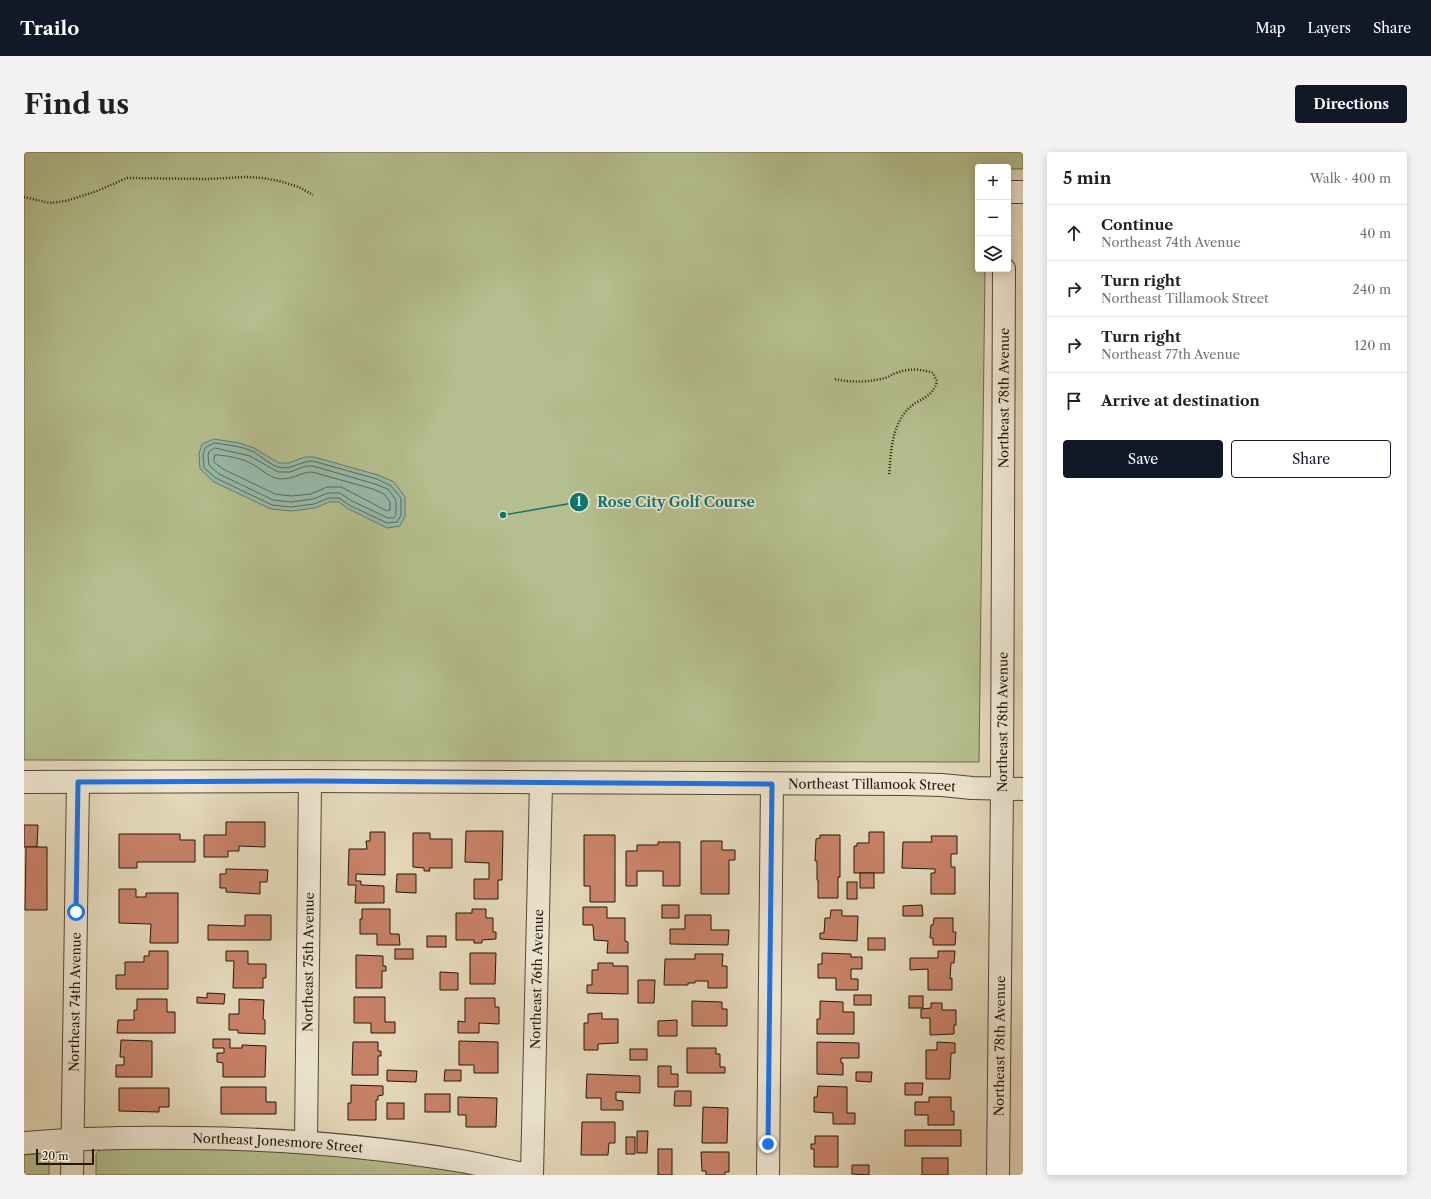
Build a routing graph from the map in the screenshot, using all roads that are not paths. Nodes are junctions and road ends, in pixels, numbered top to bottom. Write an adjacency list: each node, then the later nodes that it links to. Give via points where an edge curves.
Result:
1 (1011, 192): 2 (street)
2 (1023, 192)
3 (1004, 272): 9 (street, Northeast 78th Avenue)
4 (310, 781): 6 (street, Northeast Tillamook Street); 7 (street, Northeast Tillamook Street); 10 (street, Northeast 75th Avenue)
5 (24, 782): 6 (street, Northeast Tillamook Street)
6 (78, 782): 12 (street, Northeast 74th Avenue)
7 (540, 783): 8 (street, Northeast Tillamook Street); 14 (street, Northeast 76th Avenue)
8 (772, 784): 9 (street, Northeast Tillamook Street, via 911,784); 15 (street)
9 (1013, 789): 16 (street, Northeast 78th Avenue)
10 (306, 1142): 12 (street, Northeast Jonesmore Street, via 165,1138); 13 (street, Northeast Jonesmore Street, via 460,1161)
11 (24, 1143): 12 (street, Northeast Jonesmore Street)
12 (72, 1157)
13 (529, 1175)
14 (532, 1175)
15 (768, 1175)
16 (998, 1175)

